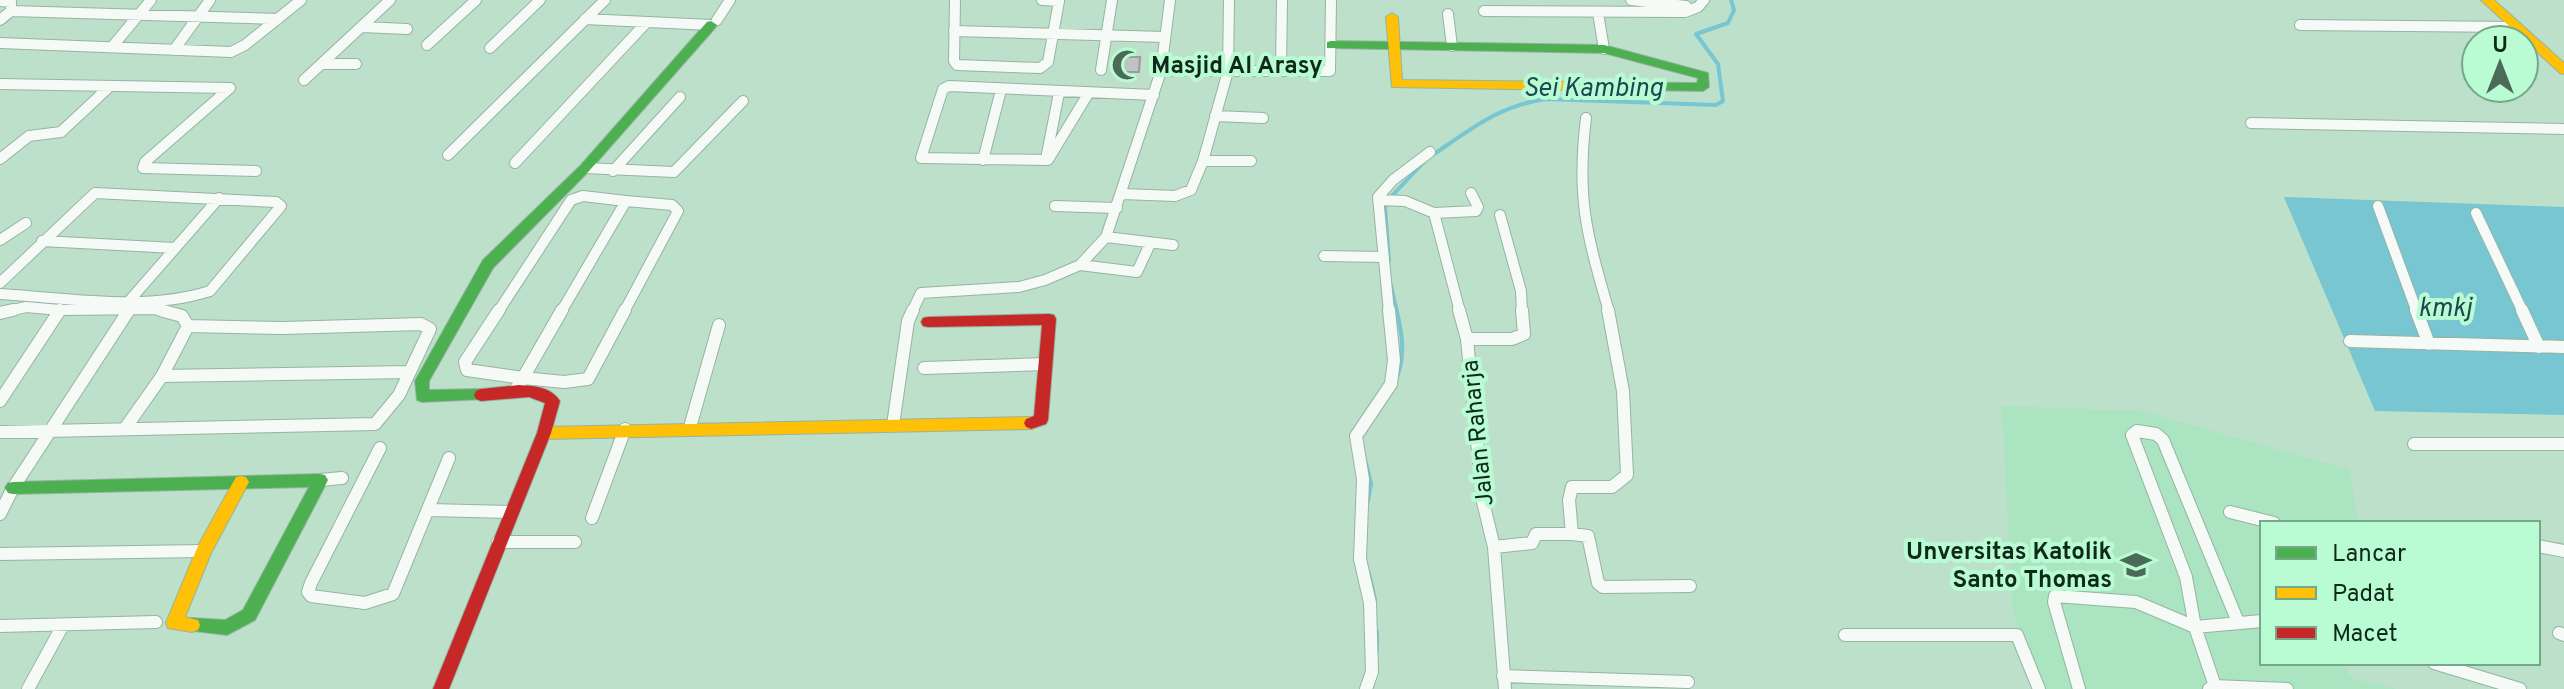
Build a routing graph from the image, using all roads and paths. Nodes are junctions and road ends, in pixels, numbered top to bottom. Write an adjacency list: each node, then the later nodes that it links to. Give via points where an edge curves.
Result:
1 (56, 0): 24 (street)
2 (151, 0): 28 (street)
3 (210, 0): 29 (street)
4 (301, 0): 31 (street)
5 (390, 0): 39 (street)
6 (476, 0): 46 (street)
7 (540, 0): 51 (street)
8 (605, 0): 32 (street)
9 (730, 0): 34 (street)
10 (955, 0): 41 (street)
11 (1042, 0): 12 (street)
12 (1059, 0): 42 (street)
13 (1112, 0): 43 (street)
14 (1170, 0): 44 (street)
15 (1229, 0): 62 (street)
16 (1282, 0): 58 (street)
17 (1331, 0): 47 (street)
18 (1631, 0): 22 (street)
19 (2487, 0): 36 (main road)
20 (2503, 0): 55 (main road)
21 (0, 1): 23 (street, via 11,2)
22 (1701, 4): 26 (street, via 1685,12)
23 (11, 11): 24 (street); 33 (street)
24 (45, 11): 28 (street)
25 (1484, 11): 26 (street)
26 (1598, 13): 52 (street)
27 (1448, 14): 49 (street)
28 (137, 16): 29 (street); 50 (street)
29 (198, 17): 31 (street); 54 (street)
30 (1392, 17): 48 (main road)
31 (278, 19): 54 (street, via 238,50)
32 (585, 19): 35 (street); 78 (street)
33 (0, 20)
34 (714, 22): 35 (street); 85 (main road)
35 (645, 24): 84 (street)
36 (2511, 24)
37 (2300, 25): 38 (street)
38 (2460, 26)
39 (362, 27): 40 (street); 56 (street)
40 (407, 29)
41 (954, 31): 42 (street); 42 (street, via 954,61 960,67 1040,68 1048,62)
42 (1052, 35): 43 (street)
43 (1107, 35): 44 (street); 59 (street)
44 (1164, 37): 61 (street)
45 (0, 43): 50 (street)
46 (427, 45)
47 (1331, 45): 48 (main road); 58 (street, via 1330,71)
48 (1394, 45): 49 (main road); 52 (main road, via 1396,84 1703,87 1704,76)
49 (1452, 46): 52 (main road)
50 (112, 47): 54 (street)
51 (490, 48)
52 (1604, 49)
53 (2540, 49): 60 (main road)
54 (174, 50)
55 (2564, 54)
56 (322, 64): 57 (street); 63 (street)
57 (356, 64)
58 (1281, 69): 62 (street)
59 (1101, 70)
60 (2564, 70)
61 (1161, 71): 62 (street); 69 (street)
62 (1228, 71): 72 (street)
63 (304, 80)
64 (0, 84): 65 (street)
65 (108, 88): 79 (street, via 61,132 29,136); 86 (street, via 230,88 143,168)
66 (1001, 90): 67 (street); 80 (street); 80 (street, via 943,89 920,157)
67 (1059, 93): 68 (street); 81 (street)
68 (1088, 94): 69 (street); 81 (street)
69 (1154, 95): 89 (street)
70 (680, 97): 87 (street)
71 (743, 101): 87 (street, via 679,170)
72 (1215, 116): 73 (street); 82 (street)
73 (1263, 118)
74 (1586, 118): 150 (street, via 1579,167 1583,216 1616,341 1628,429 1625,478 1612,487 1570,490)
75 (2251, 123): 76 (street)
76 (2564, 129)
77 (1430, 152): 91 (street, via 1393,180 1379,194)
78 (448, 155)
79 (0, 159)
80 (983, 160): 81 (street)
81 (1046, 161)
82 (1203, 161): 83 (street); 89 (street, via 1191,190 1184,194)
83 (1251, 161)
84 (515, 163)
85 (585, 168): 87 (street); 127 (main road, via 488,264 420,390 422,396 433,398)
86 (256, 171)
87 (613, 171)
88 (1471, 193): 96 (street, via 1476,211)
89 (1122, 194): 95 (street)
90 (219, 198): 102 (street, via 95,193); 105 (street); 111 (street, via 281,206 210,291)
91 (1380, 200): 96 (street, via 1405,201); 107 (street)
92 (626, 201): 126 (street); 126 (street, via 672,205 678,211 588,379 572,384); 126 (street, via 583,196 571,200 465,362 467,370)
93 (1055, 206): 95 (street)
94 (2378, 206): 119 (street)
95 (1117, 208): 100 (street)
96 (1434, 213): 117 (street, Jalan Raharja)
97 (2476, 213): 120 (street)
98 (1500, 215): 117 (street, via 1521,291 1524,334)
99 (26, 223): 101 (street)
100 (1106, 237): 103 (street); 108 (street)
101 (0, 240)
102 (42, 241): 105 (street); 109 (street)
103 (1150, 244): 104 (street); 108 (street, via 1137,272)
104 (1173, 245)
105 (175, 248): 111 (street)
106 (1324, 256): 107 (street)
107 (1383, 257): 172 (street, via 1394,370 1391,384 1356,436 1363,479 1360,559 1370,603 1372,672)
108 (1080, 265): 129 (street, via 1019,287 921,293 908,321)
109 (0, 283)
110 (0, 294): 111 (street)
111 (130, 306): 112 (street); 116 (street, via 176,312); 133 (street)
112 (60, 310): 113 (street, via 26,307); 128 (street)
113 (0, 313)
114 (928, 322): 122 (main road, via 1049,319)
115 (719, 325): 131 (street)
116 (188, 326): 124 (street, via 421,324 430,329); 125 (street)
117 (1467, 339): 154 (street, Jalan Raharja, via 1483,502)
118 (2350, 341): 119 (street)
119 (2429, 344): 120 (street)
120 (2539, 347): 121 (street)
121 (2564, 347)
122 (1046, 364): 123 (street); 129 (main road, via 1038,422)
123 (924, 368)
124 (410, 372): 125 (street); 130 (street, via 375,424)
125 (162, 376): 130 (street)
126 (524, 376): 127 (street)
127 (514, 392): 135 (main road, via 552,397)
128 (0, 401)
129 (893, 425): 131 (main road)
130 (126, 427): 133 (street)
131 (690, 427): 132 (main road)
132 (625, 429): 135 (main road); 148 (street)
133 (51, 431): 134 (street); 143 (street)
134 (0, 432)
135 (544, 433): 145 (main road)
136 (2414, 444): 137 (street)
137 (2564, 444)
138 (380, 448): 144 (street, via 311,583 311,596 337,602 388,598)
139 (449, 458): 144 (street)
140 (342, 478): 141 (street)
141 (320, 480): 142 (main road); 155 (main road, via 268,582 240,623 227,628 174,623)
142 (241, 482): 143 (main road); 155 (main road)
143 (13, 488): 147 (street)
144 (429, 510): 145 (street)
145 (511, 512): 151 (main road)
146 (2230, 512): 149 (street)
147 (0, 514)
148 (592, 518)
149 (2266, 521)
150 (1572, 534): 154 (street, via 1536,534 1532,543); 158 (street, via 1588,536 1603,587)
151 (498, 542): 152 (street); 171 (main road)
152 (575, 542)
153 (2540, 546): 156 (street)
154 (1494, 547): 167 (street, Jalan Raharja)
155 (204, 551): 157 (street)
156 (2564, 551)
157 (0, 554)
158 (1690, 586)
159 (2260, 621): 161 (street)
160 (156, 622): 162 (street)
161 (2238, 622): 164 (street); 164 (street, via 2163,440 2137,431 2132,435 2186,577)
162 (63, 625): 163 (street); 170 (street)
163 (0, 626)
164 (2195, 627): 169 (street); 174 (street, via 2136,602 2055,596)
165 (1845, 635): 173 (street, via 2017,635)
166 (2441, 665): 176 (street)
167 (1504, 682): 168 (street)
168 (1688, 682)
169 (2213, 688): 175 (street)
170 (28, 689)
171 (441, 689)
172 (1366, 689)
173 (2039, 689)
174 (2079, 689)
175 (2287, 689)
176 (2520, 689)

